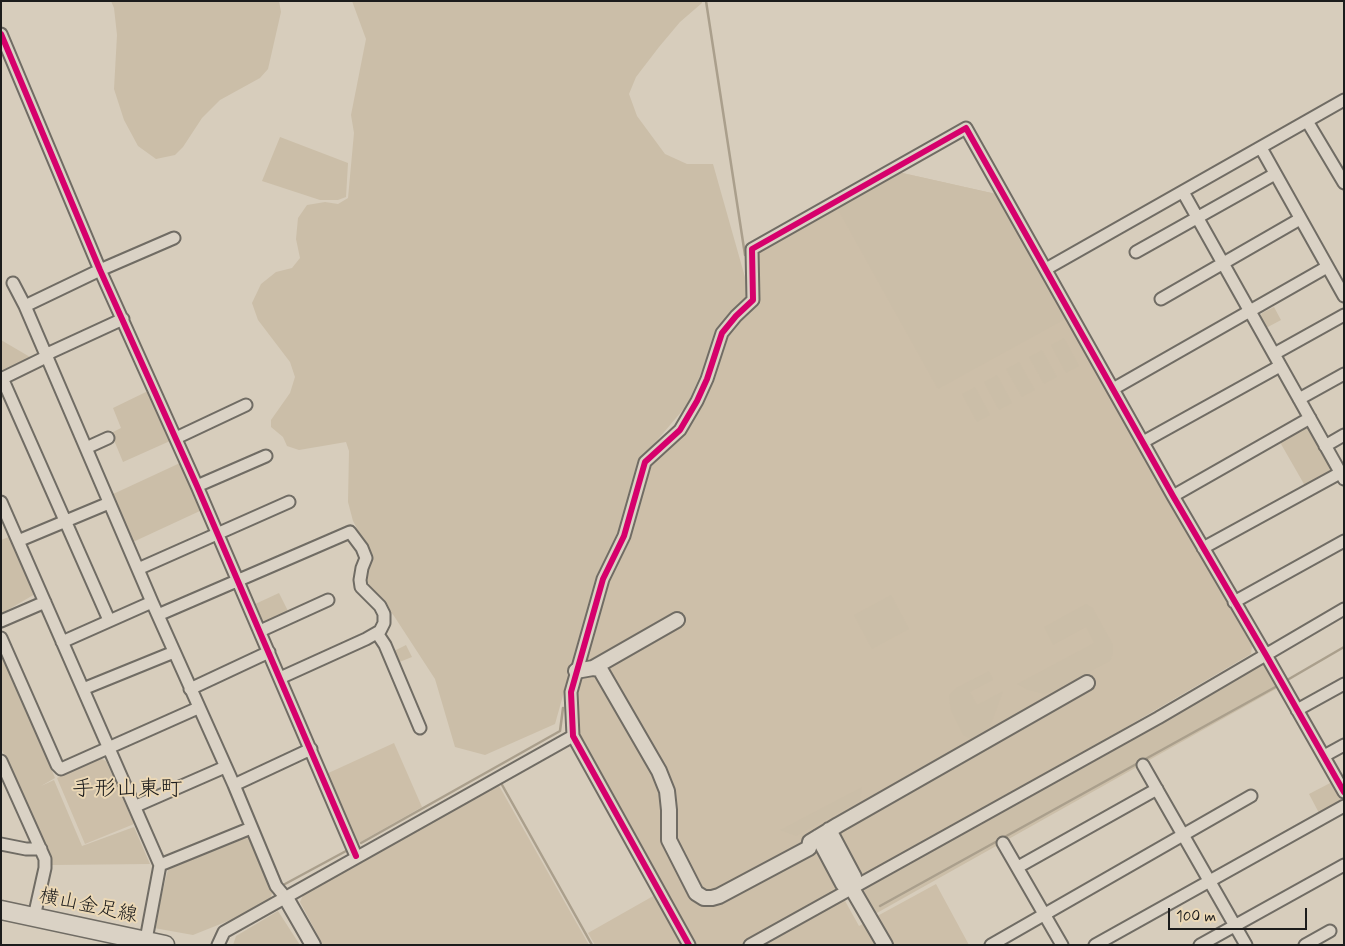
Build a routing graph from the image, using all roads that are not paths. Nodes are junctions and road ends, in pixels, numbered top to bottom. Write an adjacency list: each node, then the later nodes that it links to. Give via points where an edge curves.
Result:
1 (1, 34): 16 (street)
2 (1344, 100): 3 (street)
3 (1307, 121): 4 (street); 5 (street)
4 (1260, 148): 6 (street); 8 (street)
5 (1339, 162): 7 (street)
6 (1275, 174): 9 (street); 10 (street)
7 (1344, 183)
8 (1182, 192): 9 (street); 15 (street)
9 (1197, 218): 12 (street); 13 (street)
10 (1300, 219): 13 (street); 14 (street)
11 (174, 238): 16 (street)
12 (1136, 252)
13 (1223, 263): 19 (street); 21 (street)
14 (1327, 267): 18 (street); 21 (street)
15 (1046, 269): 29 (street); 70 (street, via 966,128 752,249 753,300 722,333 698,401 680,430 645,462 624,536 603,579)
16 (100, 270): 20 (street); 23 (street)
17 (13, 283): 20 (street)
18 (1344, 296)
19 (1161, 299)
20 (25, 306): 25 (street)
21 (1250, 312): 24 (street); 29 (street)
22 (1344, 315): 24 (street)
23 (123, 319): 25 (street); 35 (street)
24 (1274, 354): 26 (street)
25 (47, 355): 28 (street); 38 (street)
26 (1280, 366): 30 (street); 36 (street)
27 (1344, 374): 30 (street)
28 (1, 378): 46 (street)
29 (1113, 389): 36 (street)
30 (1299, 399): 32 (street)
31 (246, 405): 35 (street)
32 (1310, 418): 37 (street); 42 (street)
33 (1344, 435): 37 (street)
34 (108, 438): 38 (street)
35 (176, 438): 41 (street)
36 (1143, 442): 42 (street)
37 (1326, 446): 40 (street)
38 (86, 448): 45 (street)
39 (266, 456): 41 (street)
40 (1342, 476): 50 (street)
41 (197, 486): 47 (street)
42 (1173, 496): 50 (street)
43 (1, 502): 49 (street)
44 (289, 502): 47 (street)
45 (109, 503): 46 (street); 51 (street)
46 (64, 522): 49 (street); 60 (street)
47 (217, 533): 51 (street); 52 (street)
48 (1344, 540): 56 (street)
49 (18, 541): 54 (street)
50 (1203, 548): 56 (street)
51 (138, 570): 55 (street)
52 (238, 580): 58 (street); 62 (street); 63 (street, via 350,532 366,558 361,587 384,614 384,623)
53 (328, 600): 62 (street)
54 (44, 602): 59 (street); 65 (street)
55 (152, 602): 58 (street); 60 (street)
56 (1234, 602): 68 (street)
57 (1344, 609): 68 (street)
58 (158, 616): 66 (street)
59 (1, 620)
60 (109, 620): 65 (street)
61 (677, 620): 69 (street)
62 (260, 631): 67 (street)
63 (377, 633): 71 (street); 78 (street)
64 (1, 638): 81 (street, via 57,766 61,769)
65 (62, 642): 74 (street)
66 (174, 652): 74 (street); 75 (street)
67 (269, 652): 71 (street); 75 (street)
68 (1266, 655): 77 (street); 105 (street)
69 (593, 668): 70 (street); 95 (street, via 600,669 659,771 667,791 669,840 696,892 704,898 719,896 808,848 810,842)
70 (576, 670): 79 (street, via 571,692)
71 (280, 678): 82 (street)
72 (1087, 683): 95 (street)
73 (1344, 684): 77 (street)
74 (83, 689): 81 (street)
75 (190, 689): 76 (street)
76 (198, 708): 81 (street); 86 (street)
77 (1298, 710): 83 (street)
78 (420, 728)
79 (573, 736): 100 (street); 116 (street)
80 (1344, 745): 83 (street)
81 (108, 749): 92 (street)
82 (311, 749): 88 (street); 100 (street)
83 (1324, 756): 90 (street)
84 (1, 761): 87 (street)
85 (1144, 765): 89 (street)
86 (225, 767): 88 (street); 92 (street)
87 (6, 783): 99 (street)
88 (234, 785): 94 (street)
89 (1157, 789): 96 (street); 103 (street)
90 (1344, 792)
91 (1251, 796): 96 (street)
92 (136, 806): 101 (street)
93 (1344, 806): 104 (street)
94 (250, 828): 101 (street); 106 (street, via 276,886)
95 (824, 833): 105 (street, via 854,877)
96 (1183, 835): 104 (street); 108 (street)
97 (1003, 843): 103 (street)
98 (1, 844): 99 (street)
99 (41, 849): 109 (street, via 45,868)
100 (356, 856): 106 (street)
101 (160, 865): 112 (street)
102 (1344, 865): 110 (street)
103 (1018, 867): 108 (street)
104 (1209, 881): 110 (street); 121 (street)
105 (851, 887): 117 (street); 118 (street)
106 (286, 898): 114 (street, via 224,932); 115 (street)
107 (1, 910): 109 (main road, 横山金足線)
108 (1044, 913): 119 (street); 120 (street)
109 (34, 917): 112 (main road, 横山金足線)
110 (1234, 925): 122 (street); 123 (street)
111 (1330, 931): 124 (street)
112 (146, 943): 113 (main road, 横山金足線)
113 (165, 945)
114 (218, 945)
115 (313, 945)
116 (689, 945)
117 (750, 945)
118 (885, 945)
119 (990, 945)
120 (1062, 945)
121 (1095, 945)
122 (1200, 945)
123 (1246, 945)
124 (1305, 945)

